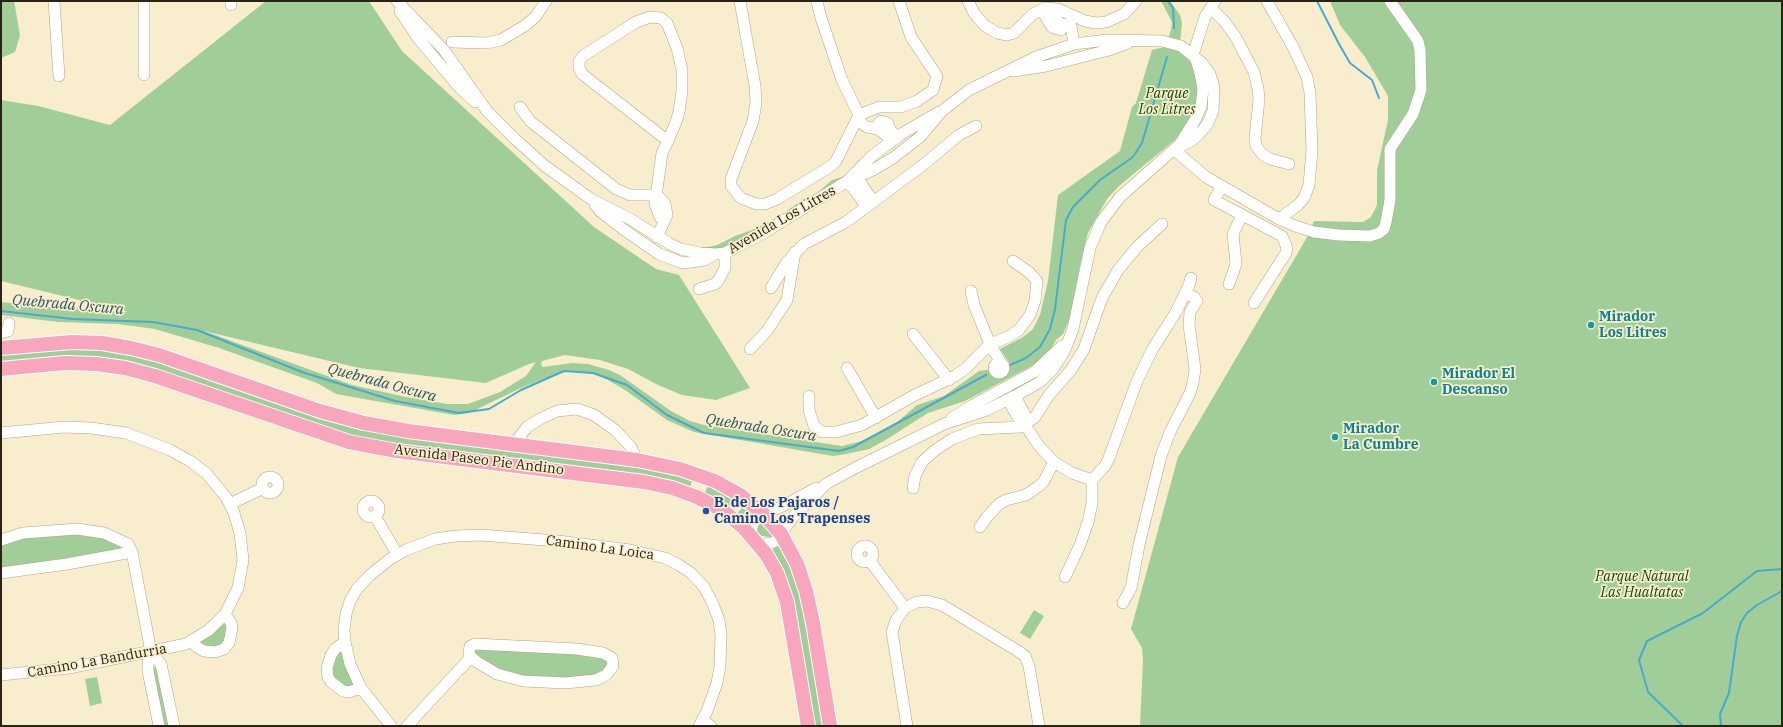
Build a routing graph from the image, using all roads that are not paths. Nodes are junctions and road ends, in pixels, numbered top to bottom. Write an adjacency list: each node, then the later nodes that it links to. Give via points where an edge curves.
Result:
1 (54, 1): 21 (street)
2 (144, 1): 20 (street)
3 (396, 1): 14 (street, Avenida Los Litres)
4 (546, 1): 17 (street, via 526,25 501,40 487,43 452,42)
5 (740, 1): 25 (street, via 756,103 753,121 731,179 736,193 748,202 765,204 821,172 836,161)
6 (817, 1): 25 (street, via 842,80)
7 (899, 1): 25 (street, via 911,37 937,80 933,90 917,101 901,107 879,107)
8 (968, 1): 12 (street, via 984,25 997,33 1007,35 1014,33)
9 (1136, 1): 12 (street, via 1124,14 1106,22 1096,23)
10 (1267, 1): 42 (street, via 1293,47 1310,93 1312,150 1309,185 1298,205)
11 (1390, 1): 42 (street, via 1418,41 1421,90 1413,114 1390,149 1390,200 1384,229 1370,236 1339,235 1314,232)
12 (1045, 4): 15 (street, via 1061,28 1067,24 1071,26)
13 (1213, 5): 18 (street, via 1205,17); 32 (street, via 1235,36 1254,72 1259,99 1256,146 1270,159)
14 (412, 22): 17 (street, Avenida Los Litres); 22 (street, Avenida Los Litres, via 417,37)
15 (1071, 45): 16 (street, Avenida Los Litres); 19 (street, Avenida Los Litres)
16 (1108, 45): 18 (street, Avenida Los Litres, via 1154,40 1170,42 1181,46); 19 (street, Avenida Los Litres)
17 (444, 50): 22 (street, Avenida Los Litres)
18 (1194, 56): 31 (street, via 1202,86 1200,106 1192,127)
19 (1037, 62): 24 (street, Avenida Los Litres, via 1004,73 969,90)
20 (144, 75)
21 (59, 76)
22 (462, 83): 38 (street, Avenida Los Litres, via 529,153)
23 (520, 107): 37 (street, via 530,121 616,189 630,195)
24 (942, 111): 26 (street, Avenida Los Litres); 28 (street, Avenida Los Litres)
25 (859, 115): 29 (street, via 861,123 867,127 878,126 881,121 886,121)
26 (917, 124): 28 (street, via 921,125); 29 (street, Avenida Los Litres)
27 (976, 126): 39 (street, via 959,136)
28 (925, 132): 33 (street, Avenida Los Litres, via 893,158)
29 (893, 140): 33 (street, Avenida Los Litres)
30 (668, 141): 30 (street, via 582,74 579,68 579,61 583,56 636,22 650,17 661,18 667,23 682,70 679,112); 37 (street, via 662,153)
31 (1175, 149): 36 (street, via 1206,177); 66 (street, via 1120,197 1101,222 1090,248 1075,322 1069,338 1058,362)
32 (1289, 164)
33 (870, 166): 34 (street, Avenida Los Litres); 35 (street, Avenida Los Litres)
34 (859, 177): 35 (street, Avenida Los Litres); 39 (street)
35 (846, 182): 39 (street); 48 (street, Avenida Los Litres, via 795,215)
36 (1222, 186): 40 (street, via 1214,200); 42 (street)
37 (657, 195): 45 (street, via 655,207 664,219)
38 (590, 199): 41 (street, Avenida Los Litres); 44 (street, Avenida Los Litres, via 601,212)
39 (870, 204): 47 (street)
40 (1242, 215): 52 (street, via 1233,234 1236,264); 57 (street, via 1282,236 1287,248)
41 (630, 219): 44 (street, via 622,223); 45 (street, Avenida Los Litres)
42 (1279, 219)
43 (1162, 224): 75 (street, via 1137,247 1118,270 1102,298 1090,337 1080,356 1049,395 1038,414)
44 (623, 229): 49 (street, Avenida Los Litres, via 659,254 683,263)
45 (657, 236): 46 (street, Avenida Los Litres, via 681,249)
46 (691, 250): 48 (street, Avenida Los Litres); 49 (street, via 694,259)
47 (795, 252): 53 (street); 63 (street, via 787,300 775,320)
48 (720, 253): 49 (street, Avenida Los Litres); 54 (street, via 724,268 718,281)
49 (691, 262)
50 (1013, 262): 61 (street, via 1035,278 1035,301 1030,316 1019,330)
51 (1191, 278): 56 (street)
52 (1229, 284)
53 (771, 288)
54 (699, 289)
55 (970, 291): 61 (street)
56 (1185, 294): 81 (street, via 1139,376 1105,466); 101 (street, via 1194,297 1197,302 1190,314 1189,325 1194,382 1163,450 1131,588)
57 (1254, 304)
58 (9, 323): 59 (street, via 8,331)
59 (1, 333)
60 (913, 334): 67 (street)
61 (990, 344): 67 (street, via 966,368); 68 (street)
62 (1, 348): 77 (main road, Avenida Paseo Pie Andino, via 72,342 102,343 131,348 159,355 320,411 364,423)
63 (750, 349)
64 (847, 368): 73 (street)
65 (1, 369): 85 (main road, Avenida Paseo Pie Andino, via 65,363 124,368 156,376 349,442 644,482)
66 (1037, 377): 68 (street); 71 (street)
67 (949, 380): 73 (street, via 913,396)
68 (1007, 387): 70 (street)
69 (809, 396): 73 (street, via 809,410 813,423 822,432 852,429)
70 (984, 398): 72 (street); 74 (street)
71 (1012, 398): 72 (street); 75 (street, via 1025,415)
72 (987, 410): 74 (street)
73 (876, 418)
74 (944, 424): 82 (street)
75 (1025, 425): 79 (street); 84 (street, via 1016,428 978,429 952,439 922,462 915,476)
76 (1, 433): 86 (street, Camino La Bandurria, via 78,427 136,436 170,450 199,468 217,484)
77 (514, 444): 78 (main road, Avenida Paseo Pie Andino); 78 (street, Avenida Paseo Pie Andino, via 527,428 540,419 558,411 577,409 594,415 615,430 631,447)
78 (637, 460): 80 (main road, Avenida Paseo Pie Andino, via 680,469)
79 (1054, 462): 81 (street, via 1072,473); 91 (street, via 1039,486 1026,495 999,504)
80 (706, 478): 85 (main road, via 699,486); 88 (main road, Avenida Paseo Pie Andino, via 736,492)
81 (1092, 480): 100 (street, via 1092,504 1088,522)
82 (826, 484): 87 (street); 90 (street)
83 (263, 488): 86 (street)
84 (913, 488)
85 (698, 497): 92 (main road, Avenida Paseo Pie Andino, via 722,510)
86 (230, 504): 103 (street, Camino La Bandurria, via 240,533 243,569 236,595)
87 (784, 506): 88 (street); 90 (street, via 790,510)
88 (763, 514): 92 (street, via 756,520); 93 (main road, Avenida Paseo Pie Andino)
89 (375, 516): 97 (street)
90 (793, 517): 93 (street)
91 (980, 527)
92 (750, 534): 95 (main road, Avenida Paseo Pie Andino)
93 (781, 534): 95 (street, via 774,542); 116 (main road, Avenida Paseo Pie Andino, via 797,564 806,591)
94 (1, 540): 96 (street, via 15,534 66,529 86,530 123,540)
95 (759, 545): 115 (main road, Avenida Paseo Pie Andino, via 777,573 787,602)
96 (132, 552): 99 (street); 106 (street)
97 (397, 554): 105 (street, Camino La Loica, via 369,576 353,595 346,614); 110 (street, Camino La Loica, via 435,539 480,535 558,540 651,554 671,560 691,573 704,587 719,620 719,674)
98 (870, 561): 102 (street)
99 (1, 573)
100 (1065, 577)
101 (1123, 603)
102 (906, 608): 117 (street, via 896,620 892,638); 118 (street, via 922,602 937,603 1022,653 1029,666)
103 (225, 614): 104 (street, Camino La Bandurria, via 209,630); 104 (street, via 232,628 229,643 224,649 215,652 204,651)
104 (191, 641): 106 (street, Camino La Bandurria)
105 (345, 642): 109 (street, Camino La Loica); 109 (street, via 331,655 328,677 343,691)
106 (151, 652): 108 (street, Camino La Bandurria, via 69,668); 111 (street, via 148,671); 112 (street, via 163,669)
107 (471, 657): 107 (street, via 482,666 515,680 565,684 599,679 608,673 613,663 610,656 594,651 475,644 470,648); 114 (street)
108 (1, 675)
109 (361, 688): 113 (street, Camino La Loica)
110 (704, 724)
111 (159, 726)
112 (174, 726)
113 (391, 726)
114 (407, 726)
115 (808, 726)
116 (830, 726)
117 (907, 726)
118 (1039, 726)

